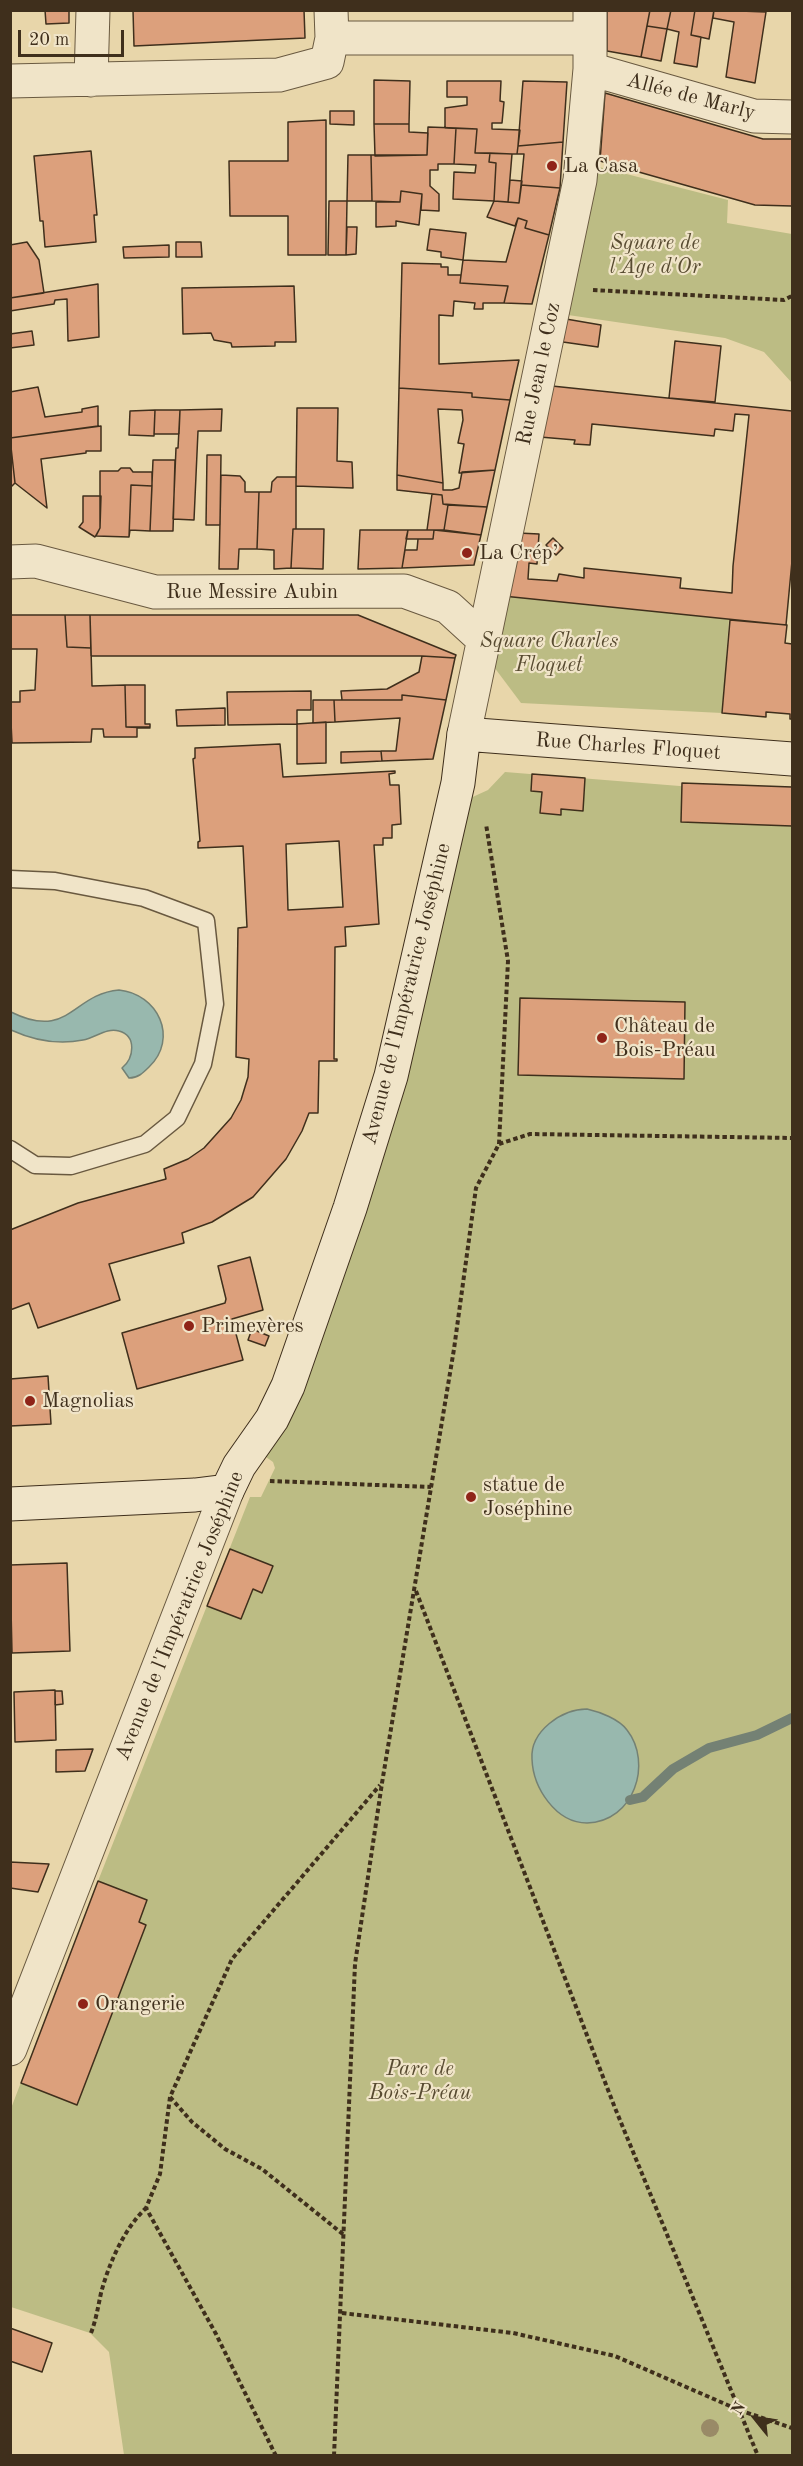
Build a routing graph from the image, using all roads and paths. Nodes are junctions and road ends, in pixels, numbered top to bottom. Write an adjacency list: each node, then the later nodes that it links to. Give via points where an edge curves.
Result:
1 (93, 10): 4 (street)
2 (331, 24): 3 (street, Allée de Marly); 4 (street, via 327,62 279,75)
3 (590, 39): 6 (street, Allée de Marly, via 754,116); 7 (street, Rue Jean le Coz, via 580,180)
4 (91, 80): 5 (street)
5 (10, 81)
6 (792, 117)
7 (556, 288): 8 (path, via 784,300); 10 (street, Rue Jean le Coz)
8 (792, 296)
9 (10, 562): 10 (street, Rue Messire Aubin, via 36,561 155,592 404,591 448,607)
10 (483, 639): 11 (street, Rue Jean le Coz)
11 (464, 734): 12 (street, Rue Charles Floquet); 19 (street, Avenue de l'Impératrice Joséphine, via 458,783 391,1076 350,1208 288,1386)
12 (792, 759)
13 (485, 816): 16 (path, via 508,961)
14 (10, 879): 17 (lane, via 54,881 144,898 206,921 215,1004 203,1064 177,1118 146,1144 71,1166 35,1165)
15 (792, 1138): 16 (path, via 530,1134)
16 (499, 1144): 18 (path, via 476,1188)
17 (10, 1149)
18 (431, 1487): 19 (path, via 268,1481); 21 (path)
19 (227, 1491): 20 (street, via 195,1496); 23 (street, Avenue de l'Impératrice Joséphine)
20 (10, 1504)
21 (415, 1589): 22 (path); 29 (path, via 615,2108)
22 (382, 1783): 24 (path, via 232,1959); 26 (path, via 355,1964)
23 (10, 2049)
24 (170, 2097): 25 (path, via 160,2174); 26 (path, via 192,2122 225,2149 262,2169)
25 (146, 2208): 28 (path, via 132,2221 116,2255); 31 (path, via 216,2334)
26 (345, 2236): 27 (path)
27 (342, 2313): 29 (path, via 513,2333 615,2356); 32 (path)
28 (90, 2333)
29 (739, 2410): 30 (path); 33 (path)
30 (792, 2428)
31 (276, 2456)
32 (334, 2456)
33 (758, 2456)

